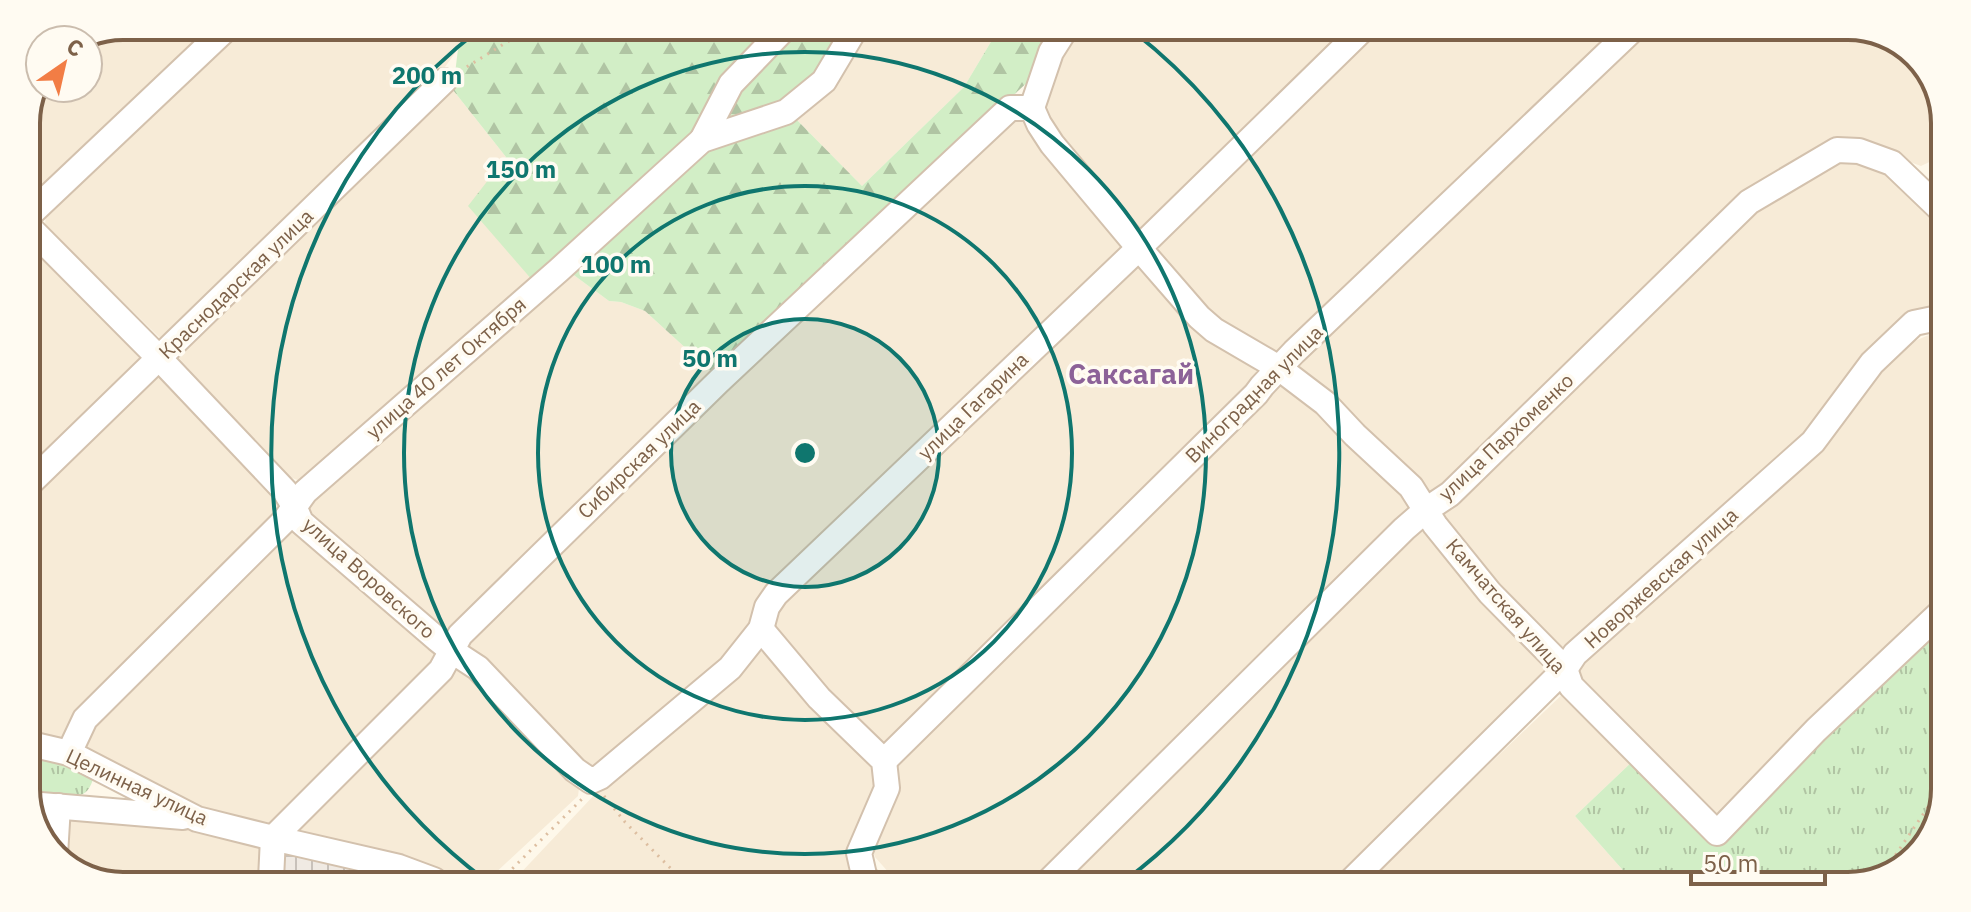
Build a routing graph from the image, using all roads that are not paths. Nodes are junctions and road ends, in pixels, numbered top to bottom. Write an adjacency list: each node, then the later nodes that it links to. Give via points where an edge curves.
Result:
1 (214, 40): 11 (street)
2 (773, 40): 9 (street, via 731,84)
3 (848, 40): 9 (street, улица 40 лет Октября, via 824,81 786,112)
4 (1059, 40): 8 (street)
5 (1352, 40): 13 (street, улица Гагарина)
6 (1622, 40): 16 (street, Виноградная улица)
7 (444, 81): 15 (street, Краснодарская улица)
8 (1032, 108): 13 (street, Камчатская улица, via 1052,144); 22 (street, Сибирская улица, via 1010,108 719,381 460,635)
9 (702, 140): 18 (street, улица 40 лет Октября)
10 (1931, 203): 19 (street, улица Пархоменко, via 1892,163 1859,151 1837,150 1749,202 1450,494)
11 (40, 205)
12 (40, 238): 15 (street, улица Воровского)
13 (1139, 248): 16 (street, Камчатская улица, via 1206,323); 21 (street, улица Гагарина, via 776,594)
14 (1931, 319): 23 (street, Новоржевская улица, via 1914,323 1872,363 1813,442 1575,654)
15 (160, 359): 17 (street, Краснодарская улица); 18 (street, улица Воровского)
16 (1279, 368): 19 (street, Камчатская улица, via 1325,403 1411,487); 26 (street, Виноградная улица)
17 (40, 474)
18 (294, 506): 22 (street, улица Воровского, via 301,522); 25 (street, улица 40 лет Октября, via 85,719)
19 (1426, 510): 23 (street, Камчатская улица, via 1490,593); 36 (street, улица Пархоменко)
20 (1931, 621): 23 (street, Камчатская улица, via 1717,833 1571,686)
21 (761, 629): 26 (street, via 819,698); 27 (street, улица Гагарина, via 730,668)
22 (452, 651): 27 (street, улица Воровского, via 478,668); 32 (street, Сибирская улица, via 441,670)
23 (1565, 669): 37 (street, Новоржевская улица)
24 (40, 746): 25 (street, Целинная улица)
25 (69, 753): 30 (street, Целинная улица)
26 (884, 761): 35 (street, via 887,788 859,853)
27 (591, 781)
28 (42, 805): 29 (street)
29 (58, 806): 30 (street); 31 (street)
30 (197, 819): 32 (street, Целинная улица)
31 (56, 838)
32 (273, 838): 33 (street); 34 (street, Целинная улица)
33 (271, 872)
34 (412, 872)
35 (863, 872)
36 (1058, 872)
37 (1360, 872)

